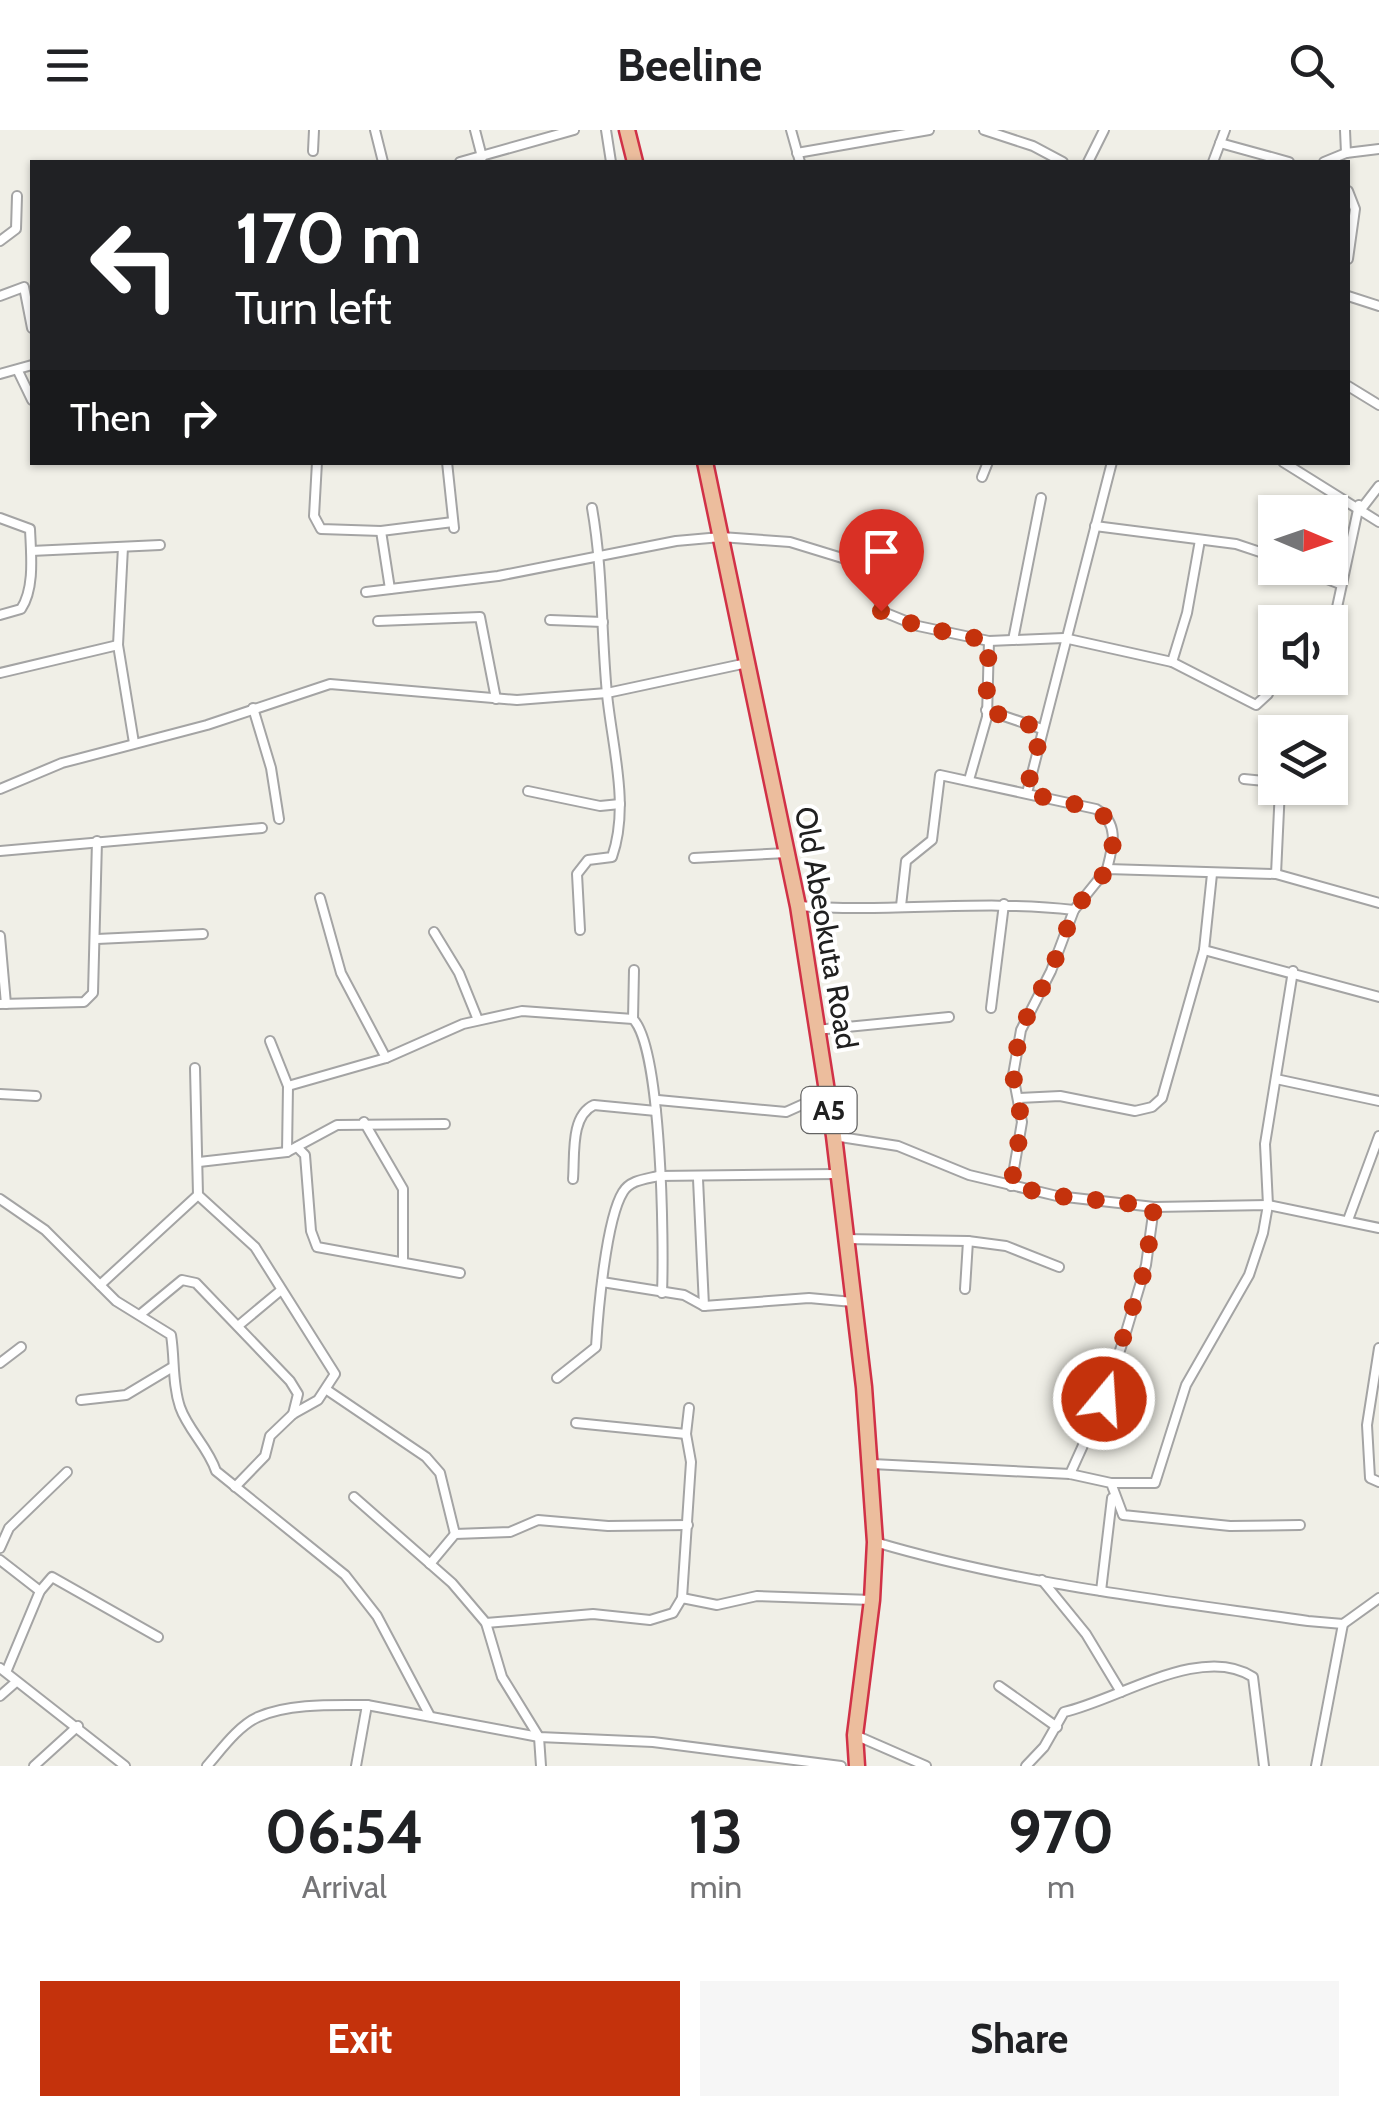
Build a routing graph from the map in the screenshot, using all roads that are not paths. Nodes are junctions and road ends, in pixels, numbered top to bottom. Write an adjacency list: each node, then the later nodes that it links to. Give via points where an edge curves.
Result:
1 (314, 130): 16 (street)
2 (375, 130): 20 (street)
3 (475, 130): 18 (street)
4 (574, 130): 18 (street)
5 (606, 130): 22 (street)
6 (627, 130): 23 (highway)
7 (791, 130): 19 (street)
8 (929, 130): 13 (street)
9 (984, 130): 24 (street)
10 (1104, 130): 25 (street)
11 (1224, 130): 14 (street)
12 (1345, 130): 17 (street)
13 (884, 134): 19 (street)
14 (1220, 143): 26 (street); 27 (street)
15 (1379, 148): 17 (street)
16 (314, 151)
17 (1346, 153): 28 (street)
18 (482, 157): 21 (street)
19 (798, 158)
20 (382, 160)
21 (469, 160)
22 (611, 160)
23 (634, 160)
24 (1059, 160)
25 (1089, 160)
26 (1213, 160)
27 (1282, 160)
28 (1329, 160)
29 (17, 196): 31 (street, via 16,229)
30 (1350, 196): 32 (street)
31 (0, 241)
32 (1350, 245)
33 (0, 296): 36 (street, via 24,288)
34 (1350, 297): 35 (street)
35 (1379, 306)
36 (30, 318)
37 (30, 367): 38 (street)
38 (18, 371): 39 (street); 41 (street)
39 (0, 374)
40 (1350, 387): 42 (street)
41 (30, 396)
42 (1379, 405)
43 (316, 465): 57 (street, via 315,525)
44 (447, 465): 57 (street, via 454,525)
45 (707, 465): 58 (highway, Old Abeokuta Road / A5)
46 (987, 465): 49 (street)
47 (1111, 465): 56 (street)
48 (1288, 465): 52 (street)
49 (982, 477)
50 (1379, 486): 52 (street)
51 (1040, 498): 73 (street)
52 (1361, 507): 55 (street); 65 (street)
53 (592, 508): 64 (street)
54 (0, 518): 62 (street, via 30,529)
55 (1379, 522)
56 (1095, 526): 59 (street); 72 (street)
57 (381, 531): 66 (street)
58 (722, 537): 64 (street); 74 (street, via 834,552 865,565 875,578 881,611 893,618); 77 (highway, Old Abeokuta Road / A5)
59 (1200, 540): 63 (street); 76 (street)
60 (160, 545): 61 (street)
61 (123, 547): 62 (street); 75 (street)
62 (31, 551): 68 (street, via 26,601 21,610)
63 (1258, 551)
64 (601, 555): 66 (street); 71 (street)
65 (1348, 555)
66 (390, 589): 67 (street)
67 (366, 592)
68 (0, 614)
69 (550, 620): 71 (street)
70 (378, 621): 81 (street, via 480,617)
71 (603, 622): 79 (street)
72 (1064, 638): 73 (street); 76 (street); 84 (street)
73 (1013, 640): 74 (street)
74 (989, 641): 83 (street)
75 (118, 644): 78 (street); 85 (street)
76 (1172, 662): 80 (street, via 1256,705)
77 (747, 663): 79 (street); 98 (highway, Old Abeokuta Road / A5)
78 (0, 673)
79 (607, 693): 81 (street); 92 (street)
80 (1267, 695)
81 (496, 698): 82 (street, via 330,684)
82 (254, 708): 85 (street); 94 (street)
83 (986, 710): 84 (street); 87 (street)
84 (1042, 729): 91 (street)
85 (134, 743): 89 (street)
86 (1244, 779): 88 (street)
87 (970, 780): 91 (street); 107 (street, via 946,774 937,781 936,828 932,840 906,861)
88 (1258, 782)
89 (0, 789)
90 (528, 791): 92 (street)
91 (1026, 793): 100 (street, via 1103,813 1114,838)
92 (620, 804): 109 (street, via 612,857 588,860 577,874)
93 (1277, 805): 102 (street)
94 (279, 819)
95 (262, 828): 96 (street)
96 (97, 841): 97 (street); 113 (street)
97 (0, 851)
98 (787, 853): 99 (street); 106 (highway, Old Abeokuta Road / A5)
99 (694, 858)
100 (1108, 869): 101 (street); 108 (street)
101 (1212, 874): 102 (street); 114 (street)
102 (1276, 874): 104 (street)
103 (320, 898): 125 (street, via 342,973)
104 (1379, 901)
105 (1004, 904): 107 (street); 108 (street); 119 (street)
106 (798, 906): 107 (street); 123 (highway, Old Abeokuta Road / A5)
107 (901, 906)
108 (1074, 910): 132 (street, via 1020,1030 1013,1075)
109 (580, 930)
110 (434, 932): 122 (street)
111 (203, 934): 113 (street)
112 (0, 936): 118 (street)
113 (97, 939): 118 (street, via 90,999)
114 (1204, 950): 116 (street); 132 (street, via 1162,1098 1152,1108 1135,1111 1060,1096)
115 (634, 970): 121 (street)
116 (1293, 971): 117 (street); 127 (street)
117 (1379, 998)
118 (3, 1004)
119 (990, 1008)
120 (949, 1017): 123 (street)
121 (632, 1019): 122 (street, via 522,1010); 133 (street, via 642,1028)
122 (478, 1020): 125 (street)
123 (816, 1030): 130 (highway, Old Abeokuta Road / A5)
124 (270, 1041): 128 (street)
125 (386, 1058): 128 (street)
126 (195, 1068): 142 (street)
127 (1276, 1080): 134 (street); 150 (street, via 1263,1170)
128 (288, 1086): 141 (street)
129 (0, 1094): 131 (street)
130 (826, 1094): 133 (street, via 786,1112); 138 (highway, Old Abeokuta Road / A5)
131 (36, 1096)
132 (1019, 1098): 147 (street, via 1022,1122)
133 (658, 1100): 135 (street)
134 (1379, 1101)
135 (656, 1111): 144 (street); 145 (street, via 586,1109 578,1121)
136 (363, 1122): 137 (street); 140 (street, via 321,1130); 156 (street, via 403,1189)
137 (445, 1124)
138 (834, 1136): 143 (highway, Old Abeokuta Road / A5); 147 (street, via 898,1146)
139 (1379, 1136): 152 (street)
140 (298, 1147): 141 (street); 156 (street, via 305,1155 316,1247)
141 (287, 1152): 142 (street)
142 (199, 1162): 148 (street)
143 (837, 1174): 146 (street); 154 (highway, Old Abeokuta Road / A5)
144 (658, 1176): 146 (street); 159 (street, via 623,1192); 163 (street)
145 (574, 1179)
146 (698, 1179): 165 (street)
147 (1011, 1186): 151 (street)
148 (198, 1195): 160 (street); 162 (street, via 255,1247)
149 (0, 1198): 160 (street, via 45,1230)
150 (1268, 1205): 151 (street); 152 (street); 184 (street, via 1249,1275 1186,1386 1155,1483)
151 (1154, 1206): 181 (street, via 1126,1332)
152 (1348, 1220): 153 (street)
153 (1379, 1228)
154 (845, 1239): 155 (street); 164 (highway, Old Abeokuta Road / A5)
155 (968, 1241): 157 (street, via 1006,1246); 161 (street)
156 (402, 1262): 158 (street)
157 (1060, 1267)
158 (460, 1273)
159 (602, 1282): 163 (street); 172 (street, via 596,1347)
160 (100, 1285): 166 (street)
161 (965, 1289)
162 (280, 1291): 167 (street); 173 (street, via 333,1364)
163 (662, 1293): 165 (street)
164 (853, 1302): 165 (street, via 809,1298); 179 (highway, Old Abeokuta Road / A5)
165 (704, 1306)
166 (142, 1313): 167 (street, via 182,1280 196,1283); 171 (street, via 170,1335)
167 (238, 1326): 176 (street, via 298,1394)
168 (21, 1347): 170 (street)
169 (1379, 1348): 182 (street, via 1367,1425 1370,1478)
170 (0, 1363)
171 (171, 1368): 174 (street, via 126,1395); 183 (street, via 181,1410 216,1471)
172 (556, 1378)
173 (328, 1390): 176 (street); 188 (street, via 397,1433 440,1472)
174 (81, 1400)
175 (689, 1408): 178 (street)
176 (293, 1414): 183 (street, via 270,1436 261,1462)
177 (576, 1422): 178 (street)
178 (686, 1434): 187 (street)
179 (872, 1464): 181 (street); 189 (highway, Old Abeokuta Road / A5)
180 (67, 1472): 190 (street, via 9,1528)
181 (1070, 1474): 184 (street)
182 (1379, 1482)
183 (234, 1487): 208 (street, via 345,1575 377,1616)
184 (1112, 1488): 186 (street, via 1123,1515 1230,1526); 195 (street)
185 (354, 1497): 192 (street)
186 (1300, 1524)
187 (688, 1525): 188 (street, via 538,1520 510,1532); 196 (street)
188 (456, 1534): 192 (street)
189 (874, 1542): 193 (street, via 953,1566); 198 (highway, Old Abeokuta Road / A5)
190 (0, 1548)
191 (0, 1560): 194 (street)
192 (430, 1564): 199 (street)
193 (1042, 1580): 195 (street); 205 (street)
194 (40, 1591): 201 (street, via 57,1576); 202 (street)
195 (1101, 1591): 200 (street)
196 (682, 1598): 198 (street, via 716,1606 757,1596); 199 (street, via 673,1613 650,1620 593,1614)
197 (1379, 1598): 200 (street)
198 (872, 1600): 211 (highway, Old Abeokuta Road / A5)
199 (486, 1623): 212 (street, via 502,1677)
200 (1344, 1624): 223 (street)
201 (158, 1637)
202 (3, 1669): 203 (street)
203 (16, 1682): 206 (street); 209 (street)
204 (999, 1686): 210 (street)
205 (1121, 1692): 210 (street, via 1064,1712); 222 (street, via 1185,1668 1240,1668 1257,1692)
206 (0, 1696)
207 (368, 1706): 208 (street); 215 (street, via 281,1710 255,1718); 216 (street)
208 (430, 1716): 212 (street)
209 (78, 1726): 213 (street); 214 (street)
210 (1057, 1727): 221 (street)
211 (855, 1735): 219 (highway, Old Abeokuta Road / A5); 220 (street)
212 (540, 1737): 217 (street); 218 (street, via 653,1742)
213 (34, 1766)
214 (125, 1766)
215 (206, 1766)
216 (356, 1766)
217 (541, 1766)
218 (841, 1766)
219 (857, 1766)
220 (926, 1766)
221 (1026, 1766)
222 (1264, 1766)
223 (1316, 1766)

